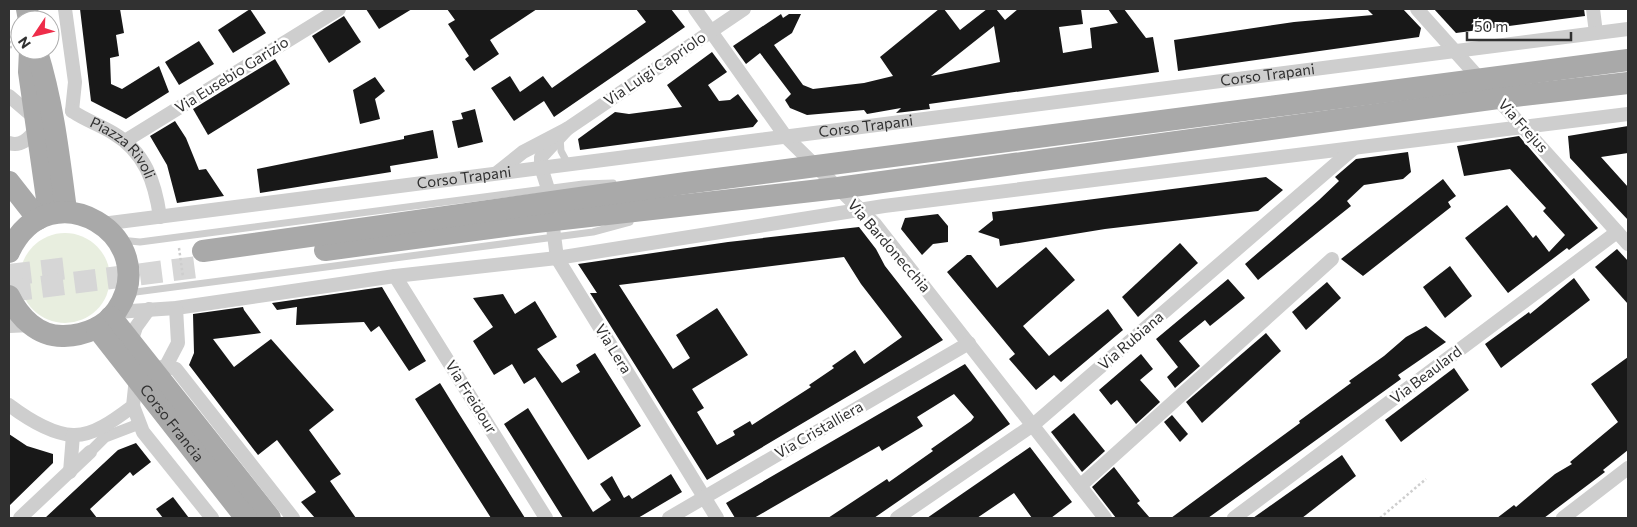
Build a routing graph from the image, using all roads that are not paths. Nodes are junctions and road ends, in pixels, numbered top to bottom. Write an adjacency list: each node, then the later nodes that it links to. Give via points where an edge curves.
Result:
1 (65, 9): 19 (street, via 75,82)
2 (339, 9): 23 (street, Via Eusebio Garizio)
3 (695, 9): 8 (street, Via Bardonecchia)
4 (744, 9): 8 (street, Via Luigi Capriolo)
5 (1417, 9): 10 (street, Via Frejus)
6 (1593, 9): 9 (street)
7 (1628, 29): 9 (street, Corso Trapani)
8 (711, 31): 21 (street, Via Luigi Capriolo); 22 (street, Via Bardonecchia)
9 (1596, 33): 10 (street, Corso Trapani)
10 (1454, 50): 14 (street, Via Frejus); 22 (street, Corso Trapani)
11 (30, 60): 19 (main road, via 29,72)
12 (39, 60): 19 (main road, via 46,81)
13 (1628, 60): 14 (main road, Corso Trapani)
14 (1480, 79): 17 (street, Via Frejus); 28 (main road, Corso Trapani)
15 (1628, 83): 17 (main road, Corso Trapani)
16 (9, 96): 19 (street, Piazza Rivoli)
17 (1498, 98): 20 (street, Via Frejus); 31 (main road, Corso Trapani)
18 (1628, 114): 20 (street)
19 (50, 120): 23 (street, Piazza Rivoli); 24 (street, via 28,140 20,144); 34 (main road)
20 (1523, 127): 25 (street); 37 (street, Via Frejus)
21 (564, 132): 26 (lane, via 560,151); 27 (street, Via Luigi Capriolo, via 542,155); 29 (street, Via Luigi Capriolo, via 523,152)
22 (786, 137): 26 (street, Corso Trapani); 28 (street, Via Bardonecchia)
23 (125, 141): 35 (street, Piazza Rivoli, via 148,168 156,190)
24 (9, 143)
25 (1354, 149): 32 (street); 54 (street, Via Rubiana)
26 (568, 164): 27 (street, Corso Trapani)
27 (541, 167): 29 (street, Corso Trapani); 33 (street, Via Lera)
28 (817, 168): 31 (street, Via Bardonecchia); 33 (main road, Corso Trapani, via 686,183)
29 (497, 173): 35 (street, Corso Trapani)
30 (9, 182): 34 (main road)
31 (838, 188): 32 (street, Via Bardonecchia); 33 (main road, Corso Trapani, via 680,207)
32 (861, 210): 41 (street); 49 (street, Via Bardonecchia)
33 (551, 212): 36 (lane, Corso Trapani, via 140,242); 40 (main road, Corso Trapani); 41 (street, Via Lera); 47 (lane, Corso Trapani, via 184,285)
34 (51, 214): 36 (main road, via 86,216); 38 (main road)
35 (160, 217): 36 (street, Corso Trapani)
36 (110, 232): 47 (main road, via 126,256 128,275)
37 (1617, 232): 39 (street, Via Frejus); 71 (street, Via Beaulard)
38 (12, 238)
39 (1628, 244)
40 (204, 258)
41 (557, 258): 43 (street); 60 (street, Via Lera)
42 (1332, 259): 59 (street)
43 (395, 276): 44 (street); 66 (street, Via Freidour)
44 (176, 308): 45 (street); 50 (street, via 178,343)
45 (149, 309): 47 (street); 48 (street, via 136,327)
46 (10, 310): 47 (main road, via 43,332 61,336 80,335)
47 (112, 313): 48 (main road, Corso Francia); 50 (main road, Corso Francia)
48 (131, 342): 50 (main road, Corso Francia)
49 (969, 342): 54 (street, Via Bardonecchia); 60 (street, Via Cristalliera)
50 (152, 371): 52 (street); 63 (main road, Corso Francia); 64 (main road, Corso Francia); 65 (street, Corso Francia, via 176,369)
51 (9, 405): 55 (street, via 39,425)
52 (133, 406): 53 (street, Corso Francia); 55 (street, via 113,421)
53 (139, 424): 56 (street, via 105,437); 62 (street, Corso Francia)
54 (1032, 426): 59 (street, Via Bardonecchia); 69 (street, Via Rubiana)
55 (73, 435): 58 (street)
56 (90, 452): 58 (street)
57 (1628, 468): 72 (street)
58 (70, 472): 61 (street)
59 (1080, 486): 70 (street, Via Bardonecchia)
60 (705, 497): 67 (street, Via Cristalliera); 68 (street, Via Lera)
61 (20, 518)
62 (212, 518)
63 (246, 518)
64 (270, 518)
65 (292, 518)
66 (546, 518)
67 (669, 518)
68 (717, 518)
69 (897, 518)
70 (1105, 518)
71 (1234, 518)
72 (1563, 518)

